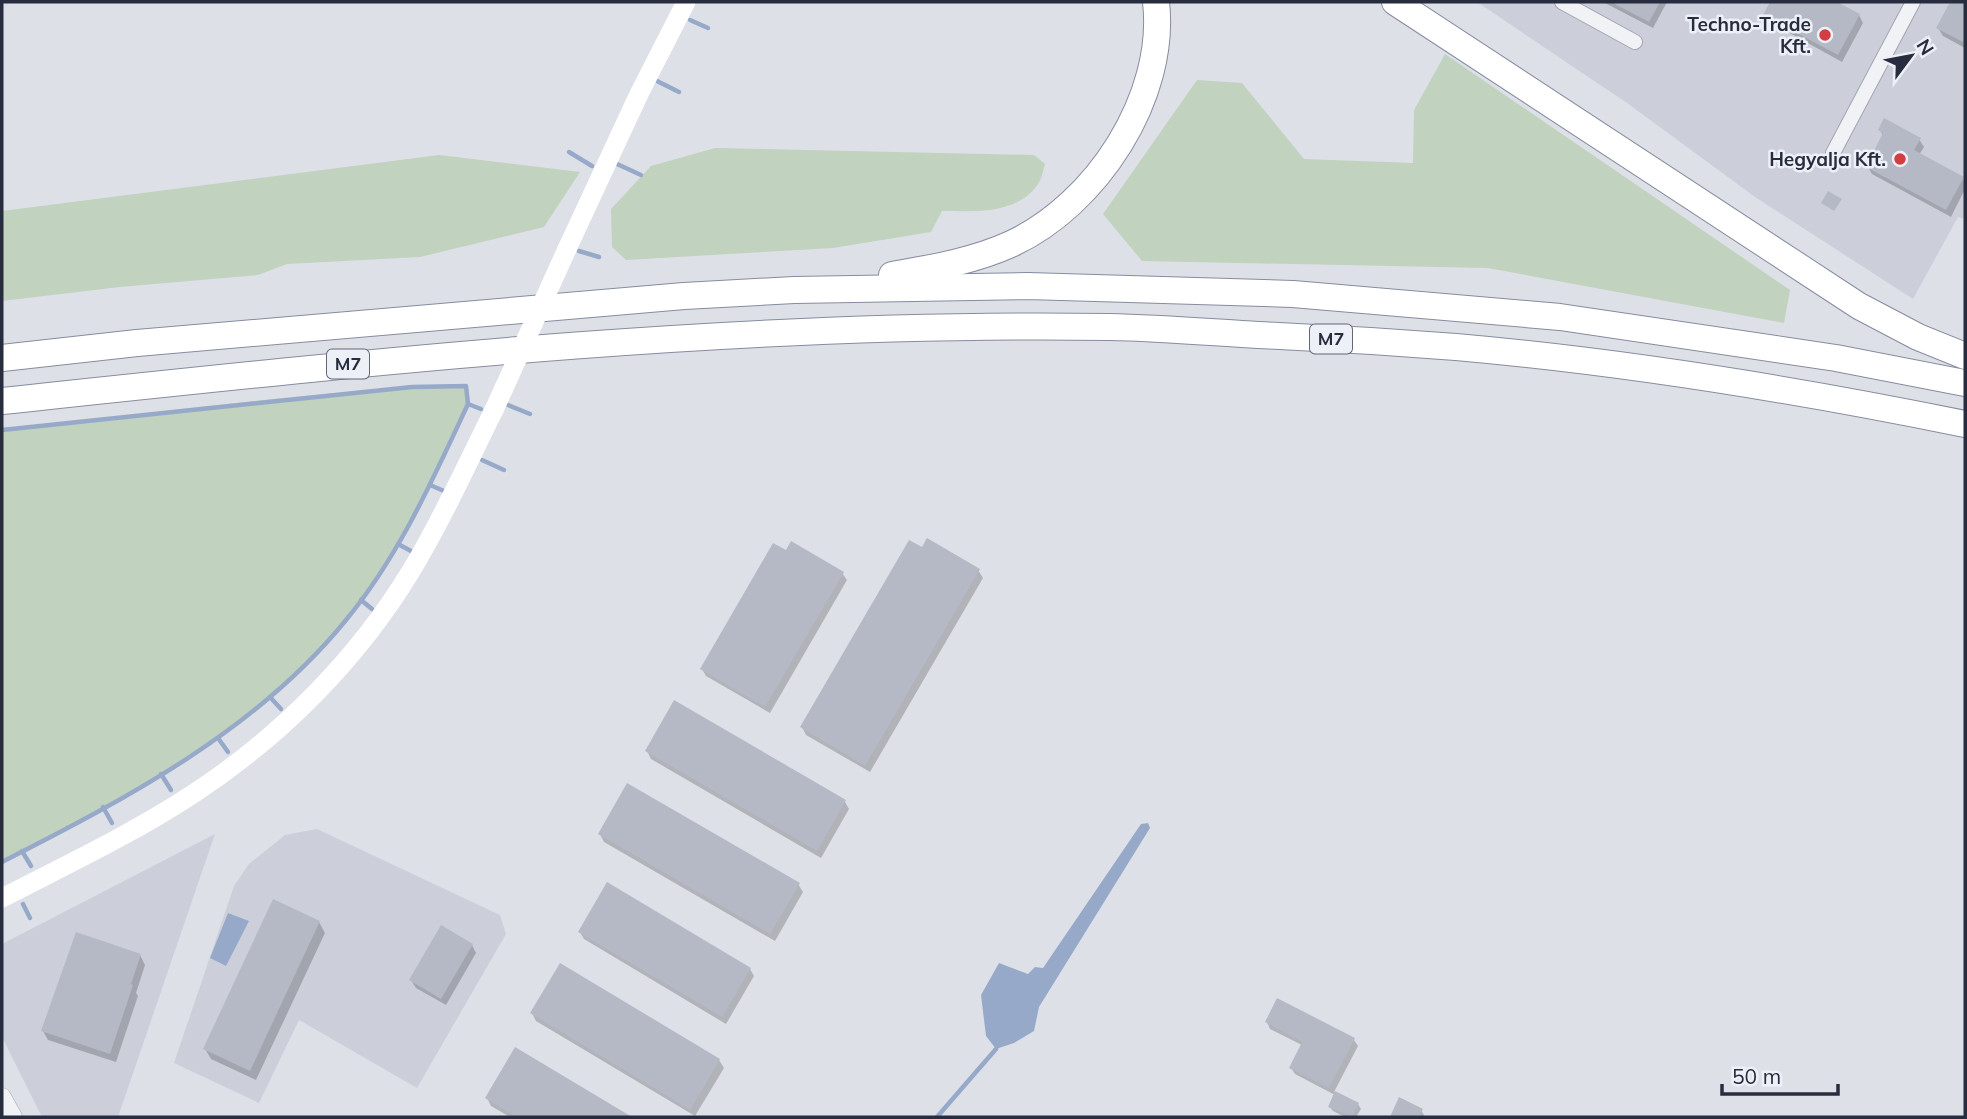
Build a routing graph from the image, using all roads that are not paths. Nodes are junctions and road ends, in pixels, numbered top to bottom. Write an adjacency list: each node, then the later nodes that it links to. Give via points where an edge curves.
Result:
1 (685, 2): 14 (main road, bridge, via 444,512 411,572 369,631 289,718 193,794)
2 (1156, 2): 8 (highway, via 1154,55 1128,130 1101,172 1042,226 1011,244 957,262)
3 (1395, 2): 9 (highway, via 1859,306)
4 (1562, 2): 6 (street)
5 (1913, 2): 7 (street)
6 (1635, 42)
7 (1833, 153)
8 (794, 290): 10 (highway, M7, via 527,309); 11 (highway, M7, via 1028,286 1306,295 1574,319 1824,356)
9 (1965, 356)
10 (2, 358)
11 (1965, 383)
12 (4, 401): 13 (highway, M7, via 293,369 690,337 1111,327 1344,339 1557,358 1828,398)
13 (1965, 424)
14 (2, 898)
15 (2, 1097): 16 (street)
16 (13, 1117)

